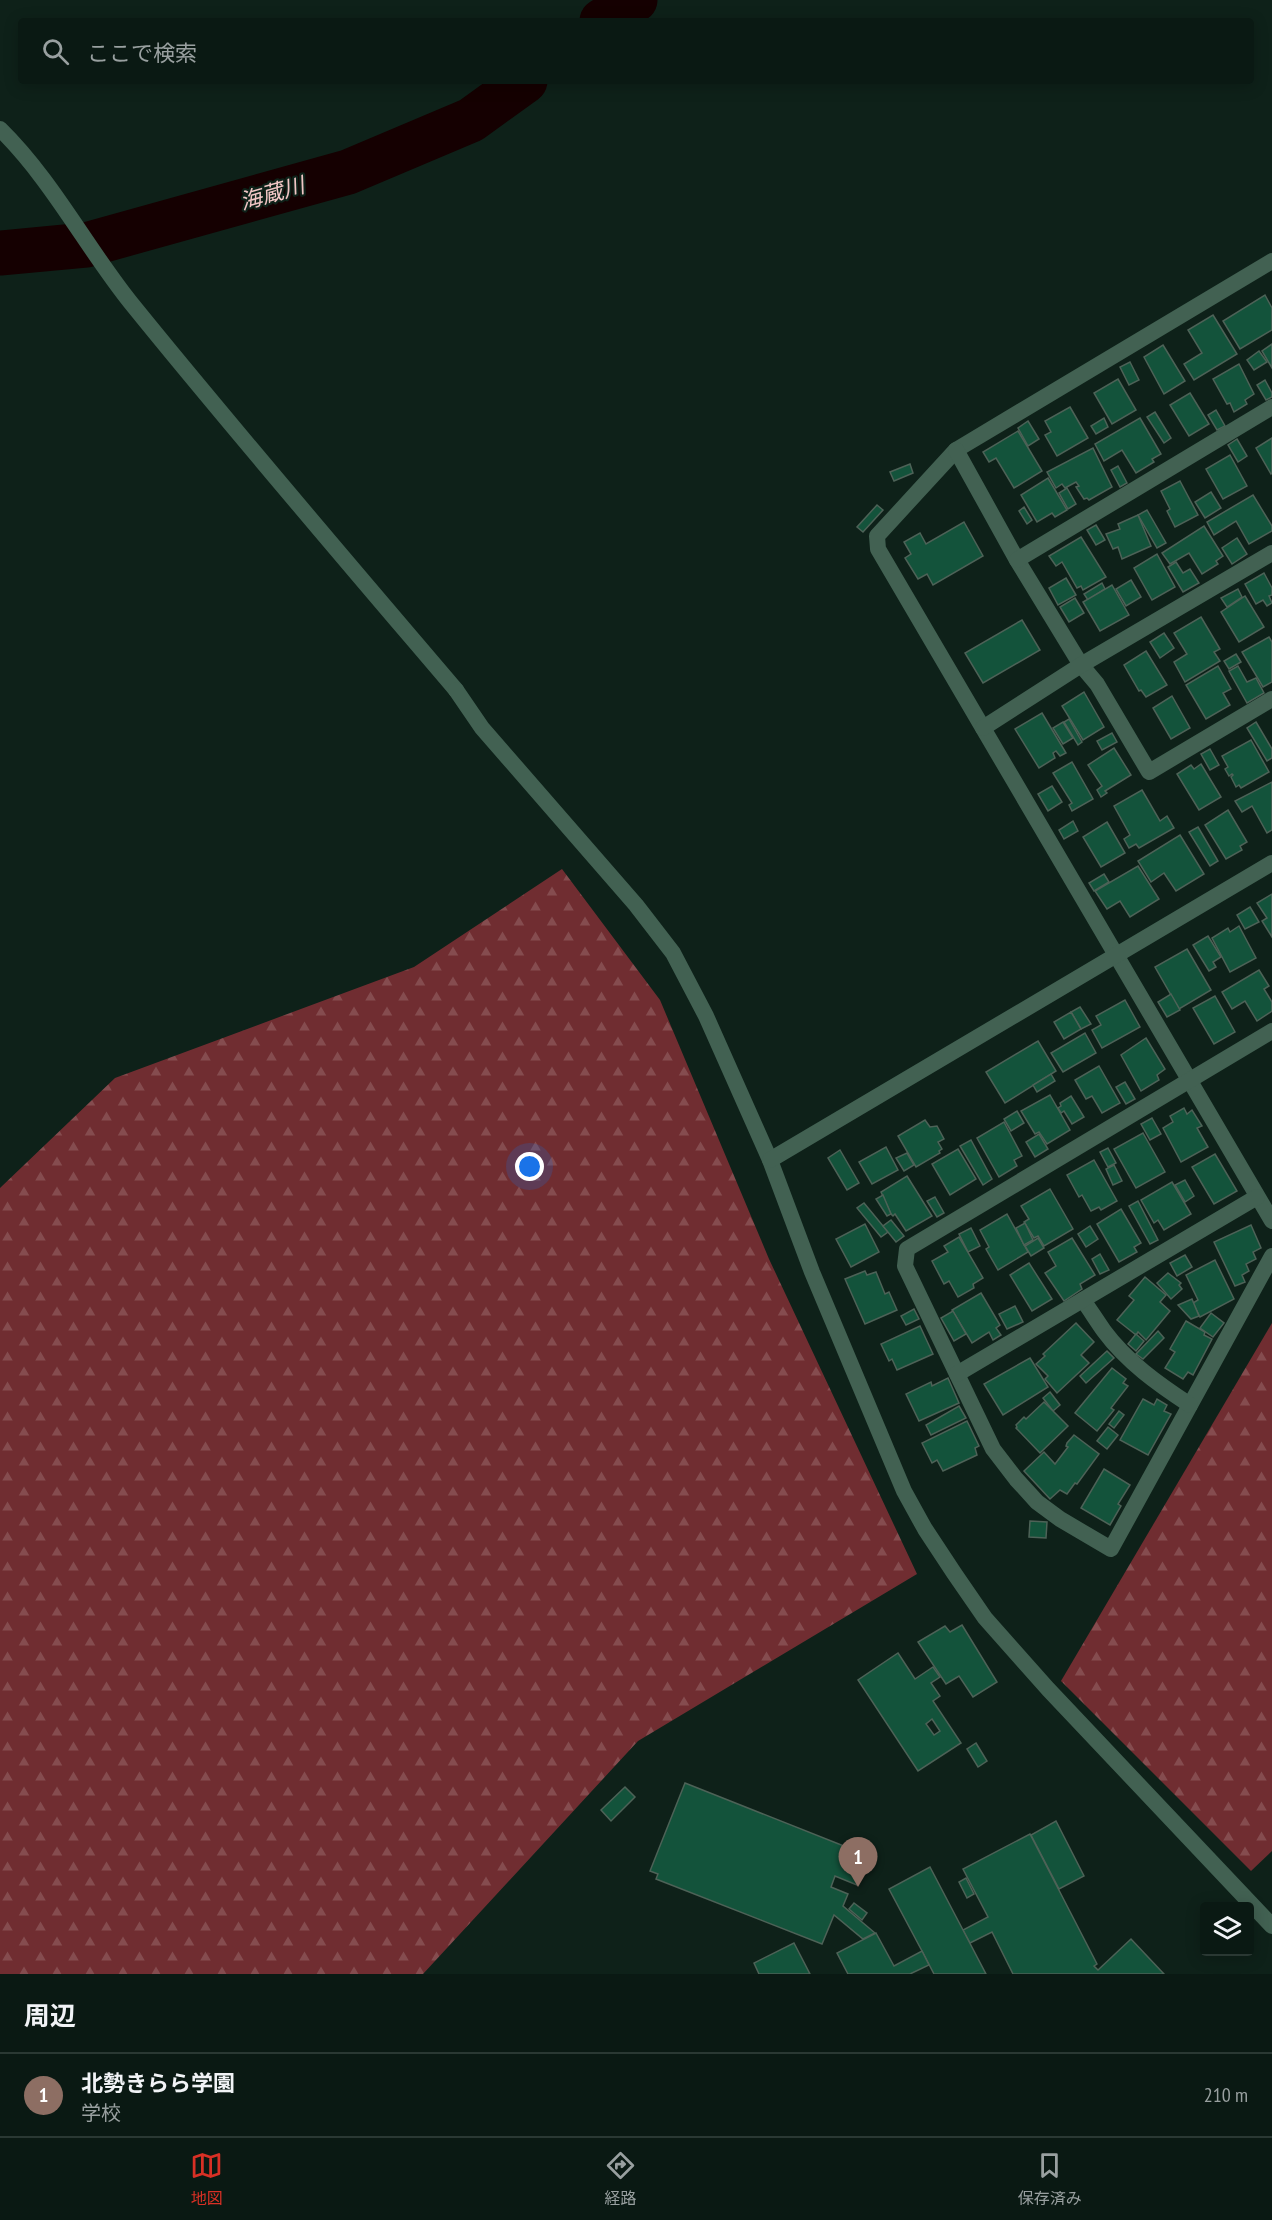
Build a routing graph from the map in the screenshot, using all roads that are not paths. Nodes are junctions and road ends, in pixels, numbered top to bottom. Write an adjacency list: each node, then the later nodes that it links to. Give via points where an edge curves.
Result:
1 (0, 129): 14 (street, via 54,195 125,295 673,953 706,1016)
2 (1272, 261): 4 (street)
3 (1272, 407): 6 (street)
4 (956, 450): 6 (street); 9 (street, via 877,536 878,549)
5 (1272, 553): 7 (street)
6 (1017, 560): 7 (street)
7 (1081, 665): 8 (street, via 1097,684 1149,772); 9 (street)
8 (1272, 699)
9 (983, 728): 11 (street)
10 (1272, 863): 11 (street)
11 (1117, 955): 13 (street); 14 (street)
12 (1272, 1031): 13 (street)
13 (1189, 1080): 15 (street); 19 (street, via 907,1249 906,1266)
14 (770, 1160): 21 (street, via 812,1272 904,1491 942,1555 985,1618 1033,1672)
15 (1257, 1197): 16 (street); 18 (street)
16 (1272, 1221)
17 (1272, 1256): 20 (street)
18 (1083, 1300): 19 (street); 20 (street, via 1128,1358)
19 (957, 1374): 20 (street, via 993,1449 1016,1479 1060,1520 1111,1549)
20 (1190, 1405)
21 (1272, 1926)

